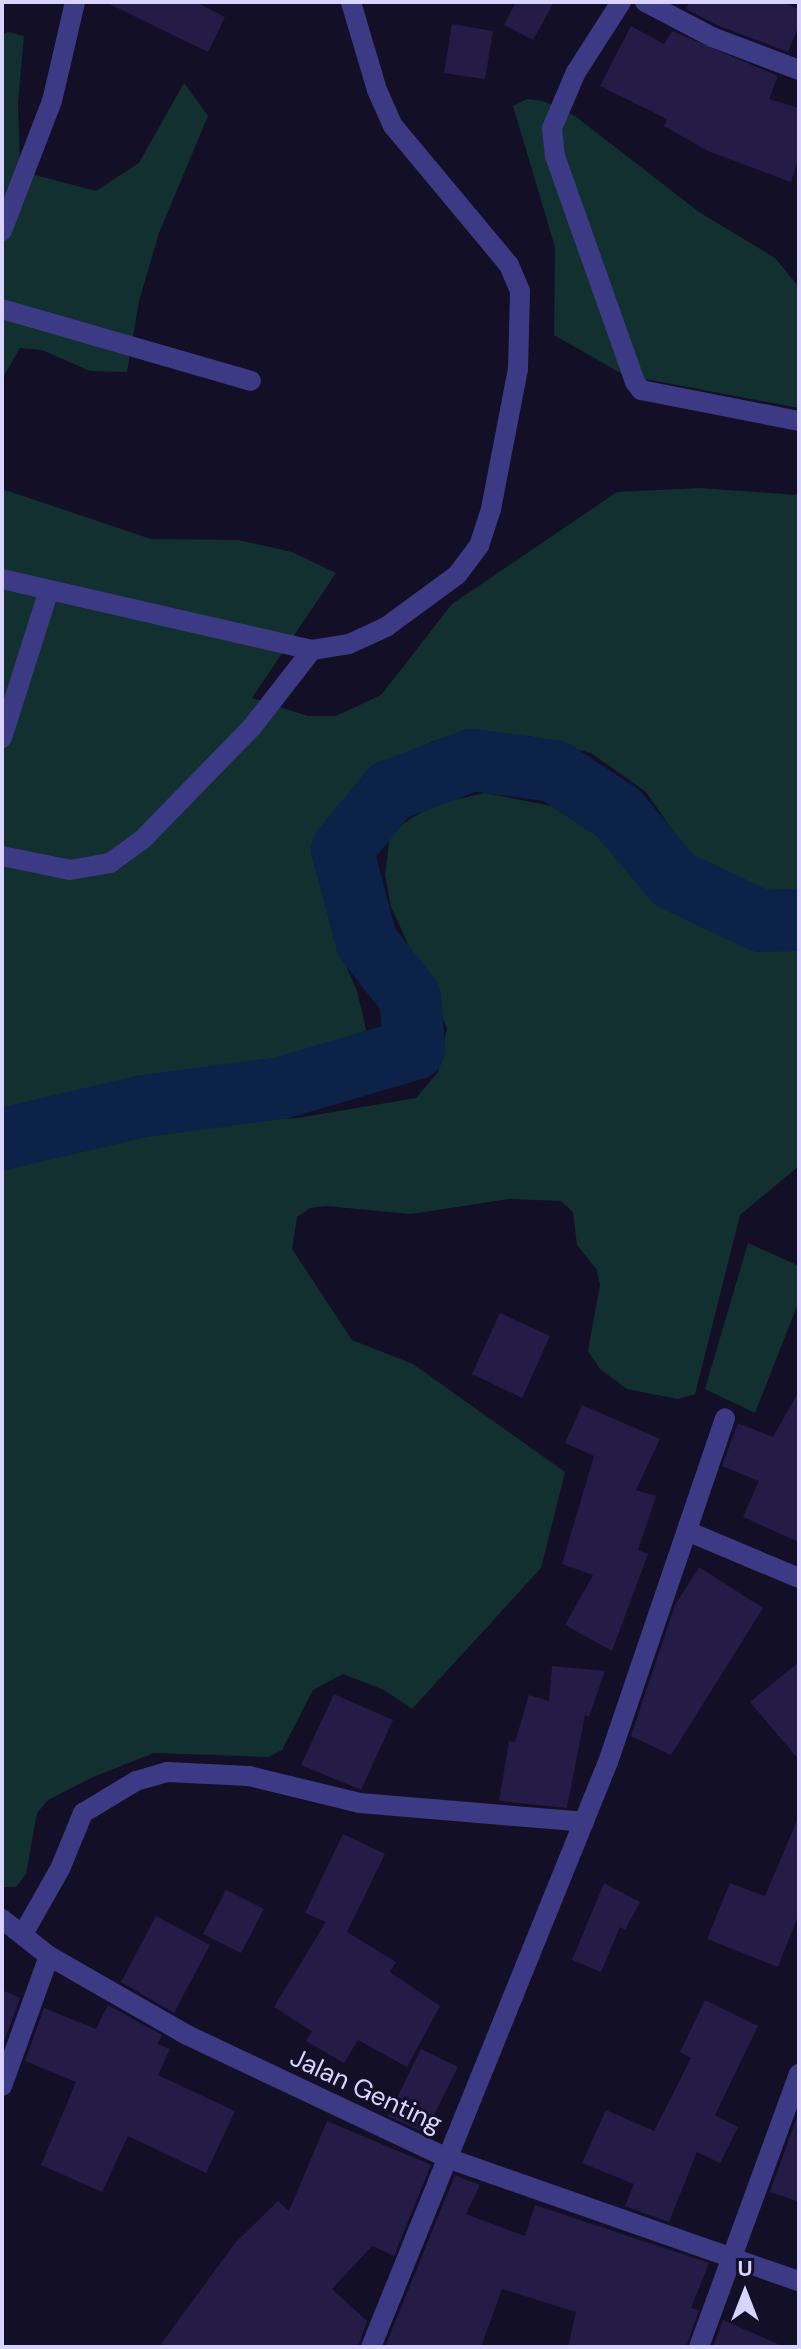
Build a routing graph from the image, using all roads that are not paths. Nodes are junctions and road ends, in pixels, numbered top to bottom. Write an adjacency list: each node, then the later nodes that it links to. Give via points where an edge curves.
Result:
1 (75, 2): 6 (street, via 52,101)
2 (351, 2): 12 (street, via 393,126 509,265 520,291 522,322 507,432 479,546 457,575 386,627 349,644)
3 (621, 2): 9 (street, via 576,72 552,128 555,156 635,382 651,392)
4 (645, 2): 5 (street, via 712,37)
5 (799, 70)
6 (4, 222)
7 (2, 309): 8 (street)
8 (251, 381)
9 (799, 421)
10 (2, 579): 11 (street)
11 (49, 590): 12 (street); 13 (street)
12 (312, 650): 14 (street, via 252,727 143,839 110,863 70,870)
13 (2, 738)
14 (2, 856)
15 (725, 1418): 16 (street)
16 (687, 1531): 17 (street); 18 (street)
17 (799, 1578)
18 (584, 1822): 20 (street, via 375,1805 249,1776 167,1772 136,1781 83,1813 60,1869); 24 (street)
19 (2, 1919): 20 (street, Jalan Genting)
20 (23, 1934): 21 (street, Jalan Genting)
21 (49, 1956): 23 (street); 24 (street, Jalan Genting, via 187,2035)
22 (799, 2074): 25 (street)
23 (2, 2086)
24 (447, 2158): 25 (street, Jalan Genting); 27 (street)
25 (733, 2256): 26 (street, Jalan Genting); 28 (street)
26 (799, 2281)
27 (371, 2347)
28 (699, 2347)

